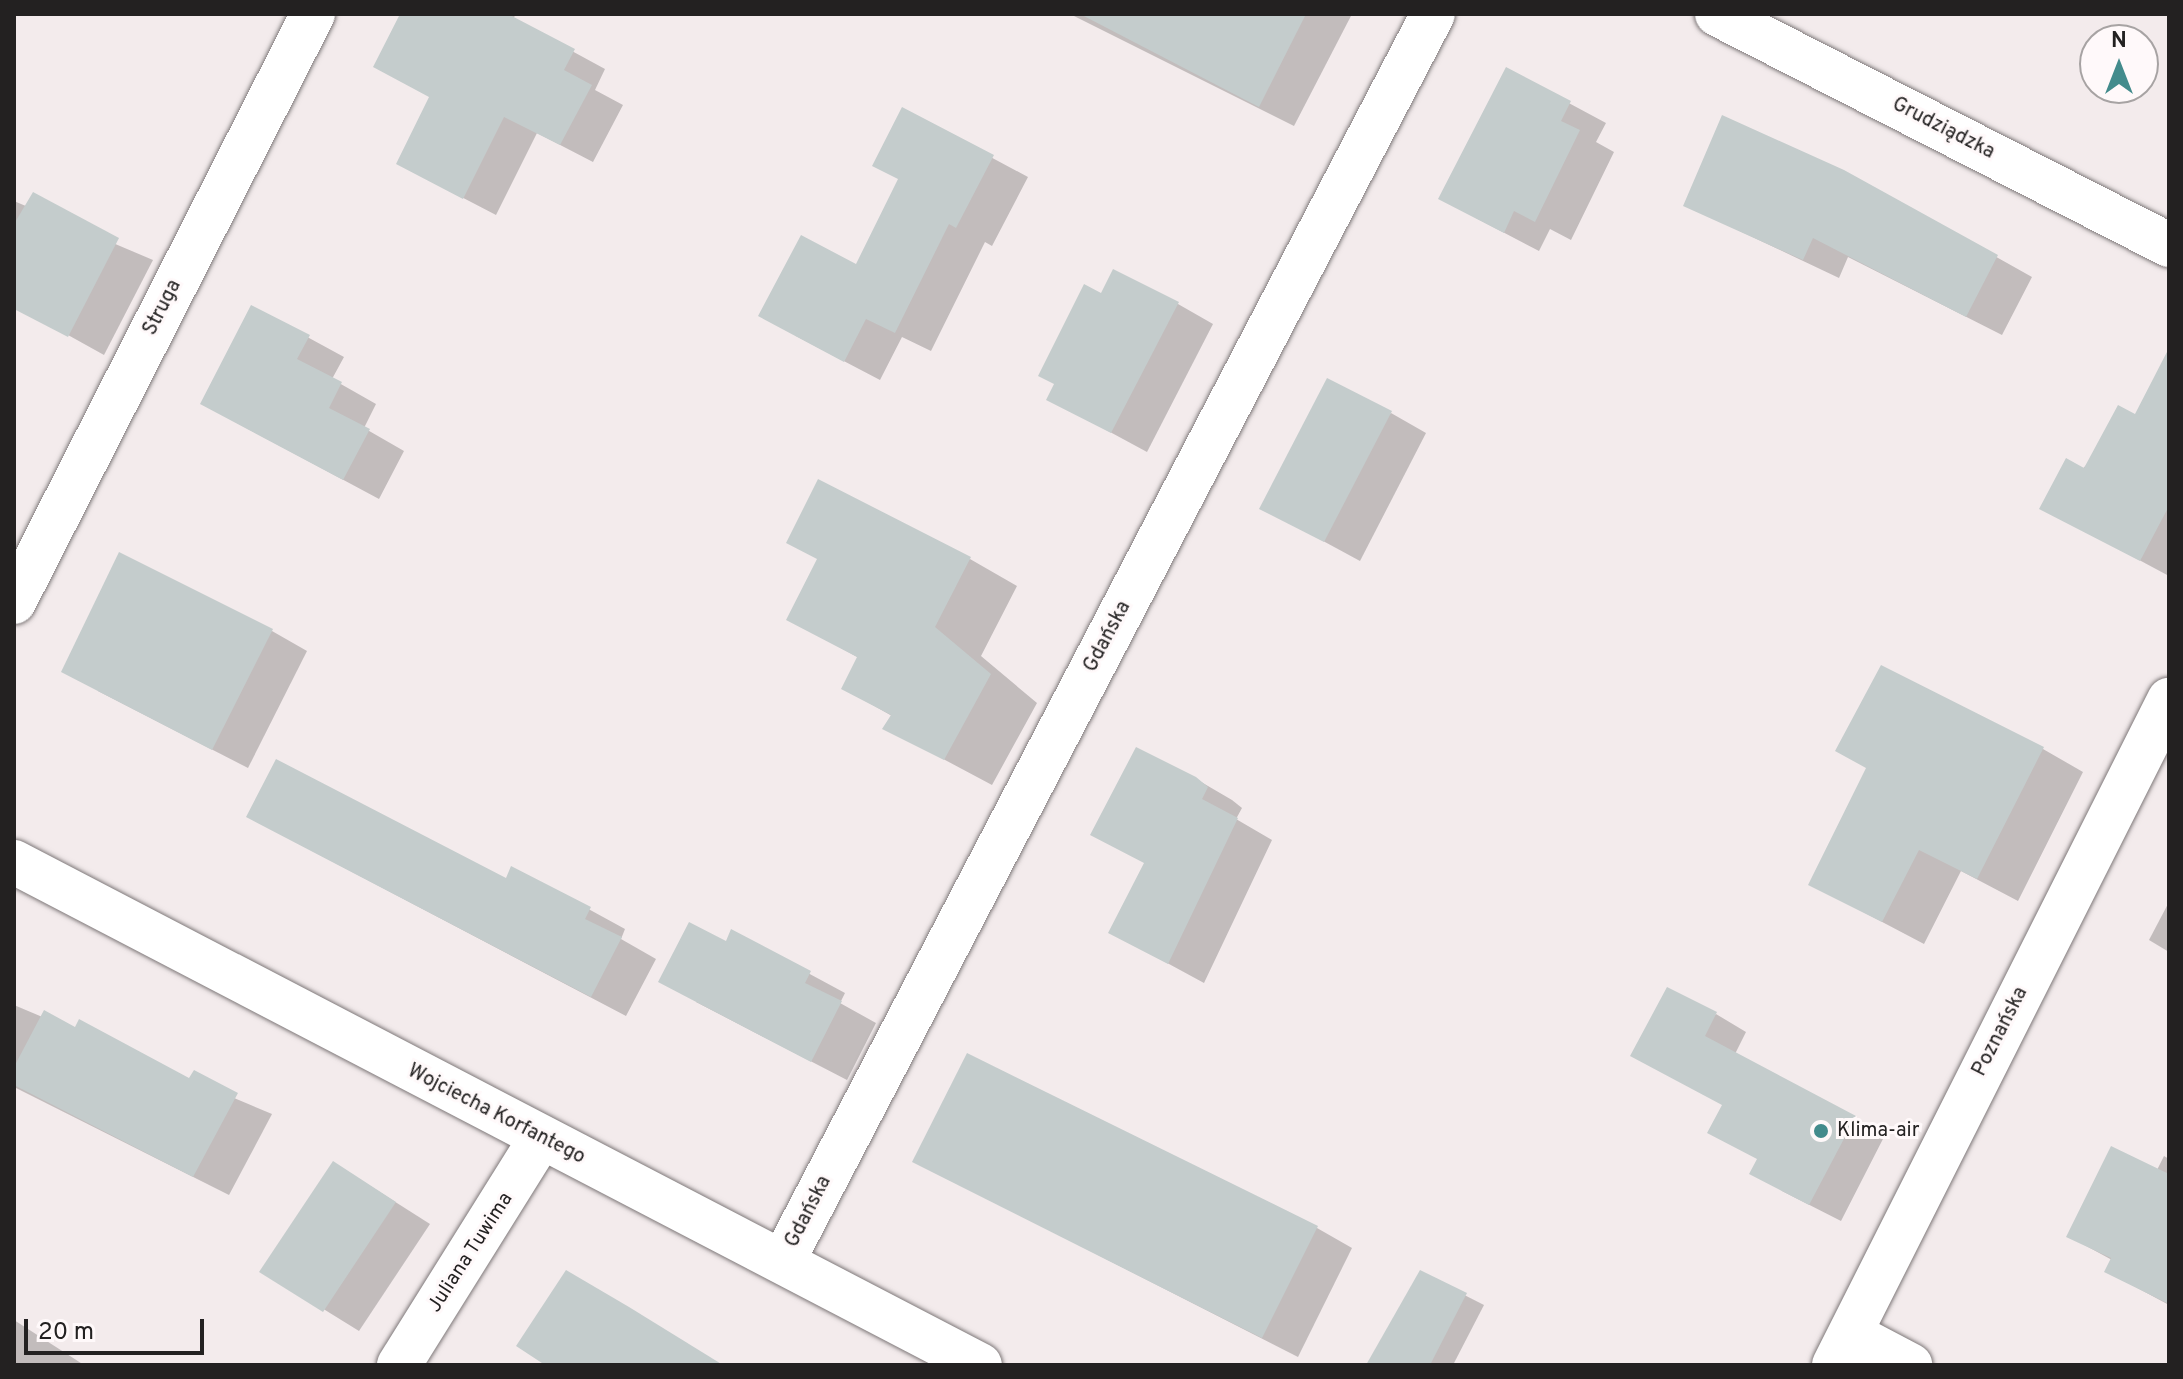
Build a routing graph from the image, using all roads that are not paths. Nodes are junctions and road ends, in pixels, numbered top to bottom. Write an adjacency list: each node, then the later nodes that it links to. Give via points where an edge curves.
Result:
1 (313, 14): 5 (street, Struga)
2 (1433, 14): 9 (street, Gdańska)
3 (1717, 14): 4 (street, Grudziądzka)
4 (2169, 245)
5 (14, 602)
6 (2169, 700): 10 (street, Poznańska)
7 (14, 862): 8 (street, Wojciecha Korfantego)
8 (540, 1139): 9 (street, Wojciecha Korfantego); 11 (street, Juliana Tuwima)
9 (783, 1261): 12 (street, Wojciecha Korfantego)
10 (1842, 1350): 13 (street)
11 (399, 1365)
12 (980, 1365)
13 (1910, 1365)

